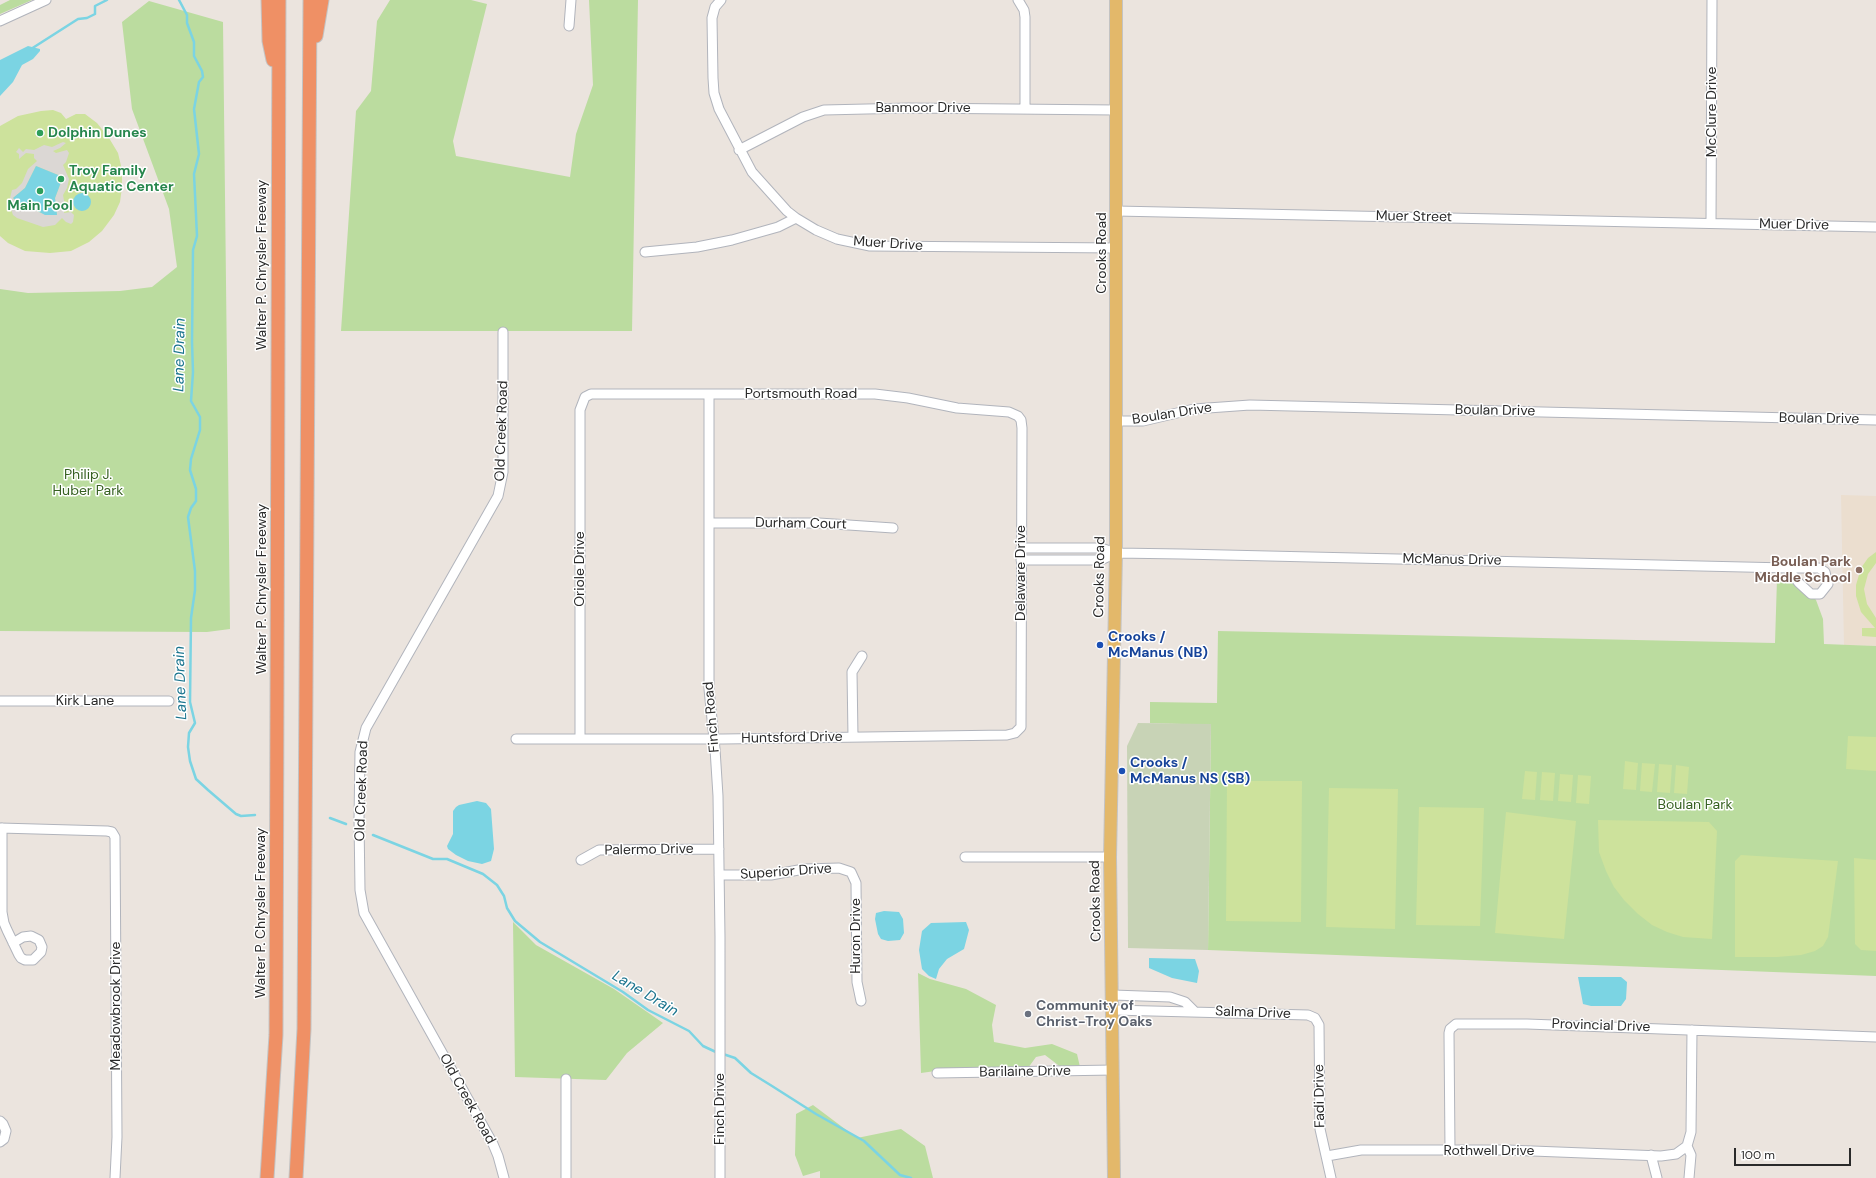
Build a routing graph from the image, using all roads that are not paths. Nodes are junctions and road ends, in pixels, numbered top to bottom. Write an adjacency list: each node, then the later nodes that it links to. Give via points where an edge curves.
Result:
1 (46, 0): 11 (street)
2 (268, 0): 14 (highway, via 269,41)
3 (278, 0): 14 (highway, Walter P. Chrysler Freeway)
4 (310, 0): 13 (highway)
5 (322, 0): 13 (highway)
6 (571, 0): 12 (street)
7 (721, 0): 17 (street, Muer Drive, via 713,12 714,93 722,118)
8 (1018, 0): 15 (street, via 1025,17)
9 (1116, 0): 16 (main road, Crooks Road)
10 (1712, 0): 20 (street, McClure Drive)
11 (0, 21)
12 (569, 26)
13 (310, 60): 71 (highway, via 304,1029)
14 (278, 90): 70 (highway, Walter P. Chrysler Freeway, via 276,1028)
15 (1025, 109): 16 (street, Banmoor Drive); 17 (street, Banmoor Drive, via 824,110 803,117)
16 (1116, 110): 18 (main road, Crooks Road)
17 (739, 150): 19 (street, Muer Drive, via 760,183)
18 (1116, 211): 20 (street, Muer Street); 22 (main road, Crooks Road)
19 (796, 218): 22 (street, Muer Drive, via 837,239 870,246); 23 (street, via 778,227 727,242 671,251)
20 (1711, 223): 21 (street, Muer Drive)
21 (1876, 227)
22 (1117, 248): 29 (main road, Crooks Road)
23 (645, 252)
24 (503, 332): 72 (street, Old Creek Road, via 503,472 498,496 366,728 360,752 359,820 360,890 364,913 493,1144)
25 (709, 394): 26 (street, Portsmouth Road, via 591,394); 27 (street, Portsmouth Road, via 880,394 957,408 1009,412); 30 (street, Finch Road)
26 (583, 400): 42 (street, Oriole Drive, via 580,410)
27 (1018, 416): 32 (street, Delaware Drive, via 1022,424)
28 (1876, 420): 29 (street, Boulan Drive, via 1250,405 1194,409 1143,421)
29 (1116, 421): 33 (main road, Crooks Road)
30 (709, 523): 31 (street, Durham Court, via 820,523); 43 (street, Finch Road, via 709,690)
31 (893, 528)
32 (1021, 548): 33 (street, via 1101,548); 34 (street, Delaware Drive)
33 (1116, 553): 34 (street, via 1101,560); 35 (street, McManus Drive); 47 (main road, Crooks Road)
34 (1021, 560): 39 (street, Delaware Drive, via 1021,723)
35 (1787, 568)
36 (862, 656): 40 (street, via 852,672)
37 (0, 701): 38 (street, Kirk Lane)
38 (169, 701)
39 (1018, 731): 40 (street, Huntsford Drive, via 1007,735)
40 (853, 737): 43 (street, Huntsford Drive)
41 (516, 739): 42 (street, Huntsford Drive)
42 (580, 739): 43 (street, Huntsford Drive)
43 (714, 739): 45 (street, Finch Road)
44 (1, 828): 51 (street, via 2,912); 69 (street, Meadowbrook Drive, via 107,831 114,834 116,840)
45 (719, 849): 48 (street, Palermo Drive, via 599,850); 50 (street, Finch Road)
46 (965, 857): 47 (street)
47 (1110, 857): 52 (main road, Crooks Road)
48 (581, 860)
49 (851, 872): 50 (street, Superior Drive, via 839,868 804,869 771,875); 53 (street, Huron Drive, via 856,883 857,982)
50 (719, 875): 59 (street, Finch Road)
51 (13, 943)
52 (1113, 995): 54 (main road, Crooks Road); 55 (street, via 1170,997 1185,1002)
53 (861, 1001)
54 (1113, 1010): 55 (street, Salma Drive); 60 (main road, Crooks Road)
55 (1194, 1011): 56 (street, Salma Drive)
56 (1312, 1015): 68 (street, Fadi Drive, via 1319,1025 1320,1129)
57 (1692, 1030): 58 (street, Provincial Drive); 65 (street, via 1691,1132); 66 (street, Provincial Drive, via 1527,1024 1453,1026 1449,1033)
58 (1876, 1037)
59 (720, 1040): 74 (street, Finch Drive)
60 (1113, 1070): 61 (street, Barilaine Drive); 75 (main road, Crooks Road)
61 (937, 1073)
62 (566, 1079): 73 (street)
63 (0, 1121): 64 (street, via 6,1131)
64 (0, 1142)
65 (1687, 1146): 67 (street, Rothwell Drive, via 1670,1156); 78 (street, via 1691,1155)
66 (1450, 1150): 67 (street, Rothwell Drive); 68 (street, Rothwell Drive, via 1361,1150)
67 (1651, 1155): 77 (street)
68 (1327, 1156): 76 (street, Fadi Drive)
69 (115, 1178)
70 (267, 1178)
71 (296, 1178)
72 (504, 1178)
73 (566, 1178)
74 (720, 1178)
75 (1114, 1178)
76 (1331, 1178)
77 (1657, 1178)
78 (1689, 1178)

